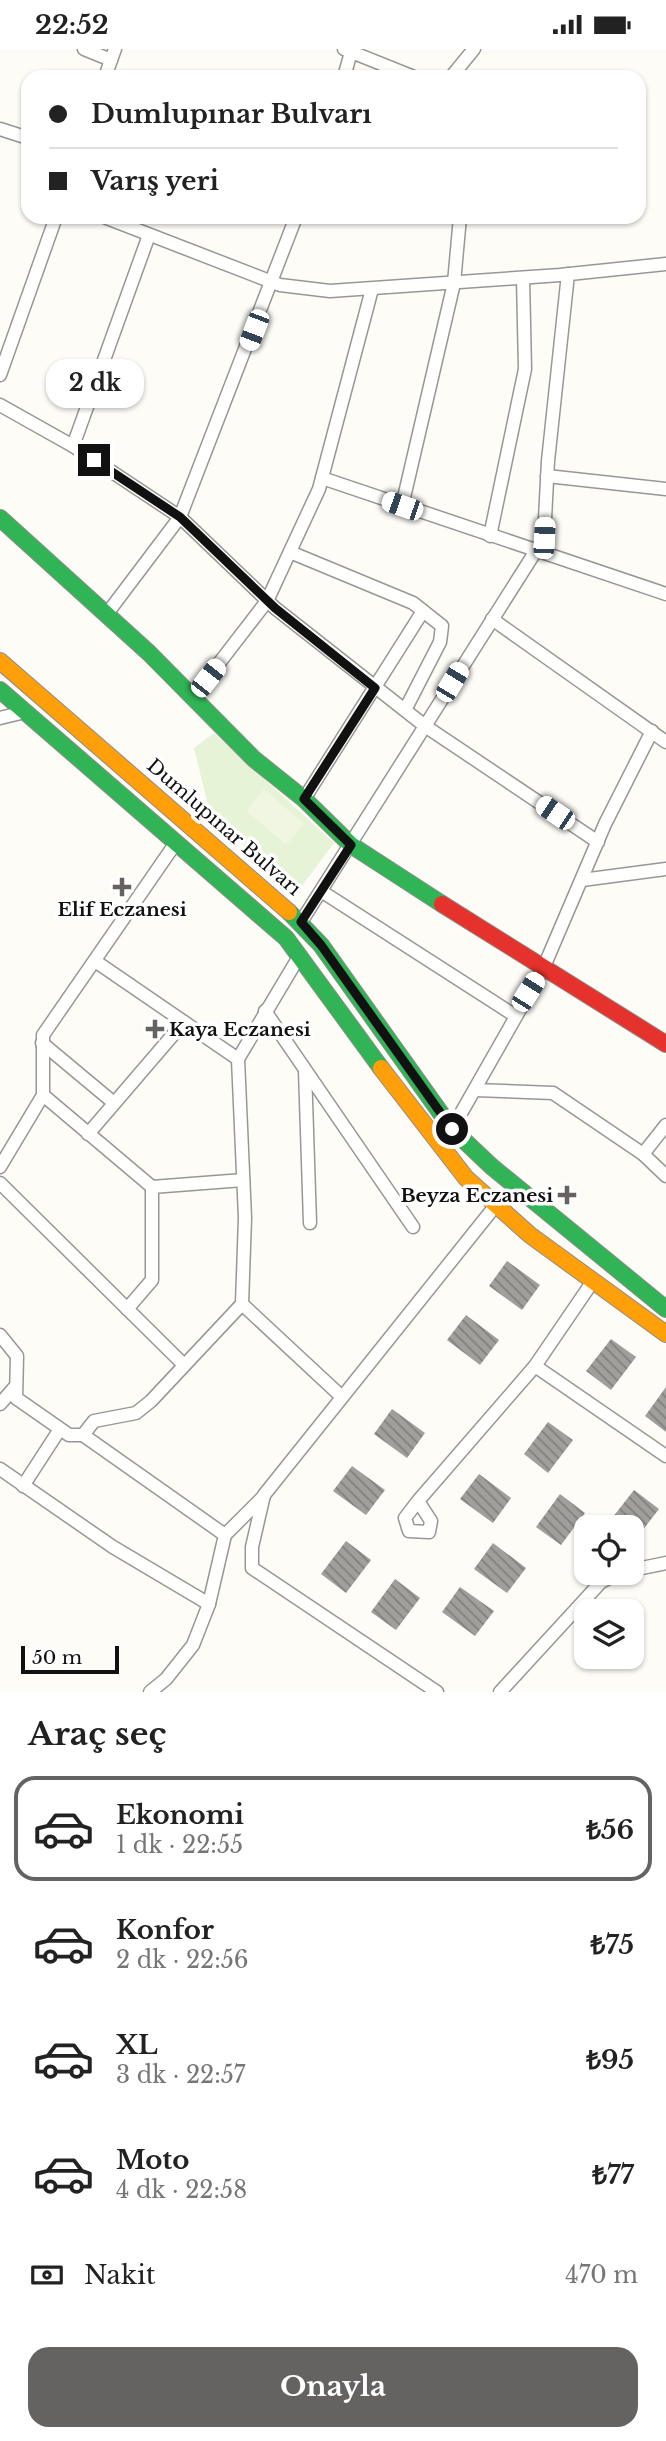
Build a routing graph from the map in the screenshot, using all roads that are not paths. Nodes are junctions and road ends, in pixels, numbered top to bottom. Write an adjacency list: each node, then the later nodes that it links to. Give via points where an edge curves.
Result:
1 (83, 49): 4 (street)
2 (474, 49): 7 (street)
3 (347, 50): 5 (street); 6 (street)
4 (113, 54)
5 (345, 70)
6 (397, 70)
7 (457, 70)
8 (0, 129): 9 (street)
9 (21, 136)
10 (54, 224): 21 (street)
11 (122, 224): 14 (street)
12 (293, 224): 18 (street)
13 (459, 224): 19 (street)
14 (149, 235): 18 (street); 23 (street)
15 (666, 264): 16 (street)
16 (568, 274): 17 (street); 24 (street)
17 (523, 278): 19 (street); 30 (street, via 525,369)
18 (272, 283): 20 (street, via 330,291); 28 (street)
19 (454, 283): 20 (street); 27 (street)
20 (372, 289): 25 (street)
21 (0, 375)
22 (0, 405): 23 (street)
23 (73, 446): 28 (street)
24 (547, 476): 26 (street); 32 (street, via 544,538)
25 (322, 478): 27 (street); 31 (street)
26 (666, 489)
27 (402, 506): 30 (street)
28 (180, 517): 34 (street); 36 (street)
29 (0, 518): 36 (main road)
30 (490, 536): 32 (street)
31 (290, 552): 34 (street); 35 (street)
32 (536, 552): 33 (street); 37 (street)
33 (666, 594)
34 (268, 601): 39 (street); 41 (street)
35 (423, 611): 39 (street); 42 (street, via 442,627 440,642)
36 (106, 615): 41 (main road)
37 (492, 619): 45 (street); 46 (street)
38 (0, 661): 55 (main road, Dumlupınar Bulvarı)
39 (375, 688): 42 (street); 48 (street)
40 (0, 690): 43 (main road)
41 (193, 697): 48 (main road, via 254,759)
42 (405, 710): 45 (street)
43 (25, 712): 44 (street); 50 (main road)
44 (0, 718)
45 (425, 726): 49 (street); 51 (street)
46 (652, 731): 47 (street); 49 (street)
47 (666, 742)
48 (304, 799): 51 (main road)
49 (598, 842): 53 (street)
50 (175, 844): 56 (main road, via 271,922); 57 (street)
51 (351, 845): 54 (street); 58 (main road)
52 (666, 869): 53 (street)
53 (582, 880): 58 (street)
54 (321, 891): 55 (street); 60 (street)
55 (301, 922): 70 (main road, Dumlupınar Bulvarı)
56 (300, 955): 59 (street); 78 (main road, via 442,1150)
57 (95, 961): 61 (street); 63 (street)
58 (543, 969): 60 (street); 62 (main road)
59 (265, 1011): 64 (street); 65 (street)
60 (514, 1015): 66 (street)
61 (184, 1022): 64 (street); 68 (street)
62 (665, 1040)
63 (42, 1042): 67 (street); 68 (street)
64 (238, 1059): 75 (street)
65 (305, 1070): 79 (street); 80 (street)
66 (475, 1090): 70 (street); 72 (street, via 553,1093)
67 (43, 1095): 71 (street); 73 (street)
68 (114, 1103): 71 (street)
69 (666, 1125): 72 (street)
70 (452, 1129): 84 (main road, Dumlupınar Bulvarı)
71 (88, 1134): 77 (street)
72 (643, 1154): 74 (street)
73 (0, 1167)
74 (666, 1176)
75 (243, 1180): 77 (street); 82 (street)
76 (0, 1183): 83 (street)
77 (152, 1188): 83 (street, via 152,1280)
78 (496, 1205): 81 (main road); 90 (street)
79 (310, 1223)
80 (413, 1227)
81 (593, 1281): 85 (main road); 88 (street)
82 (242, 1304): 87 (street); 90 (street)
83 (127, 1309): 87 (street)
84 (666, 1309)
85 (666, 1334)
86 (0, 1335): 89 (street, via 17,1356)
87 (184, 1366): 93 (street, via 136,1413 94,1421)
88 (535, 1366): 94 (street); 98 (street)
89 (14, 1388): 91 (street); 92 (street, via 16,1398)
90 (342, 1397): 97 (street)
91 (0, 1404)
92 (60, 1429): 93 (street, via 69,1435); 96 (street)
93 (83, 1435): 99 (street)
94 (666, 1456)
95 (0, 1469): 96 (street)
96 (23, 1486): 103 (street)
97 (264, 1495): 99 (street); 105 (street, via 252,1568)
98 (418, 1501)
99 (225, 1535): 103 (street)
100 (666, 1563): 101 (street)
101 (644, 1568)
102 (598, 1585): 106 (street)
103 (209, 1604): 104 (street, via 193,1644)
104 (150, 1692)
105 (437, 1692)
106 (500, 1692)

